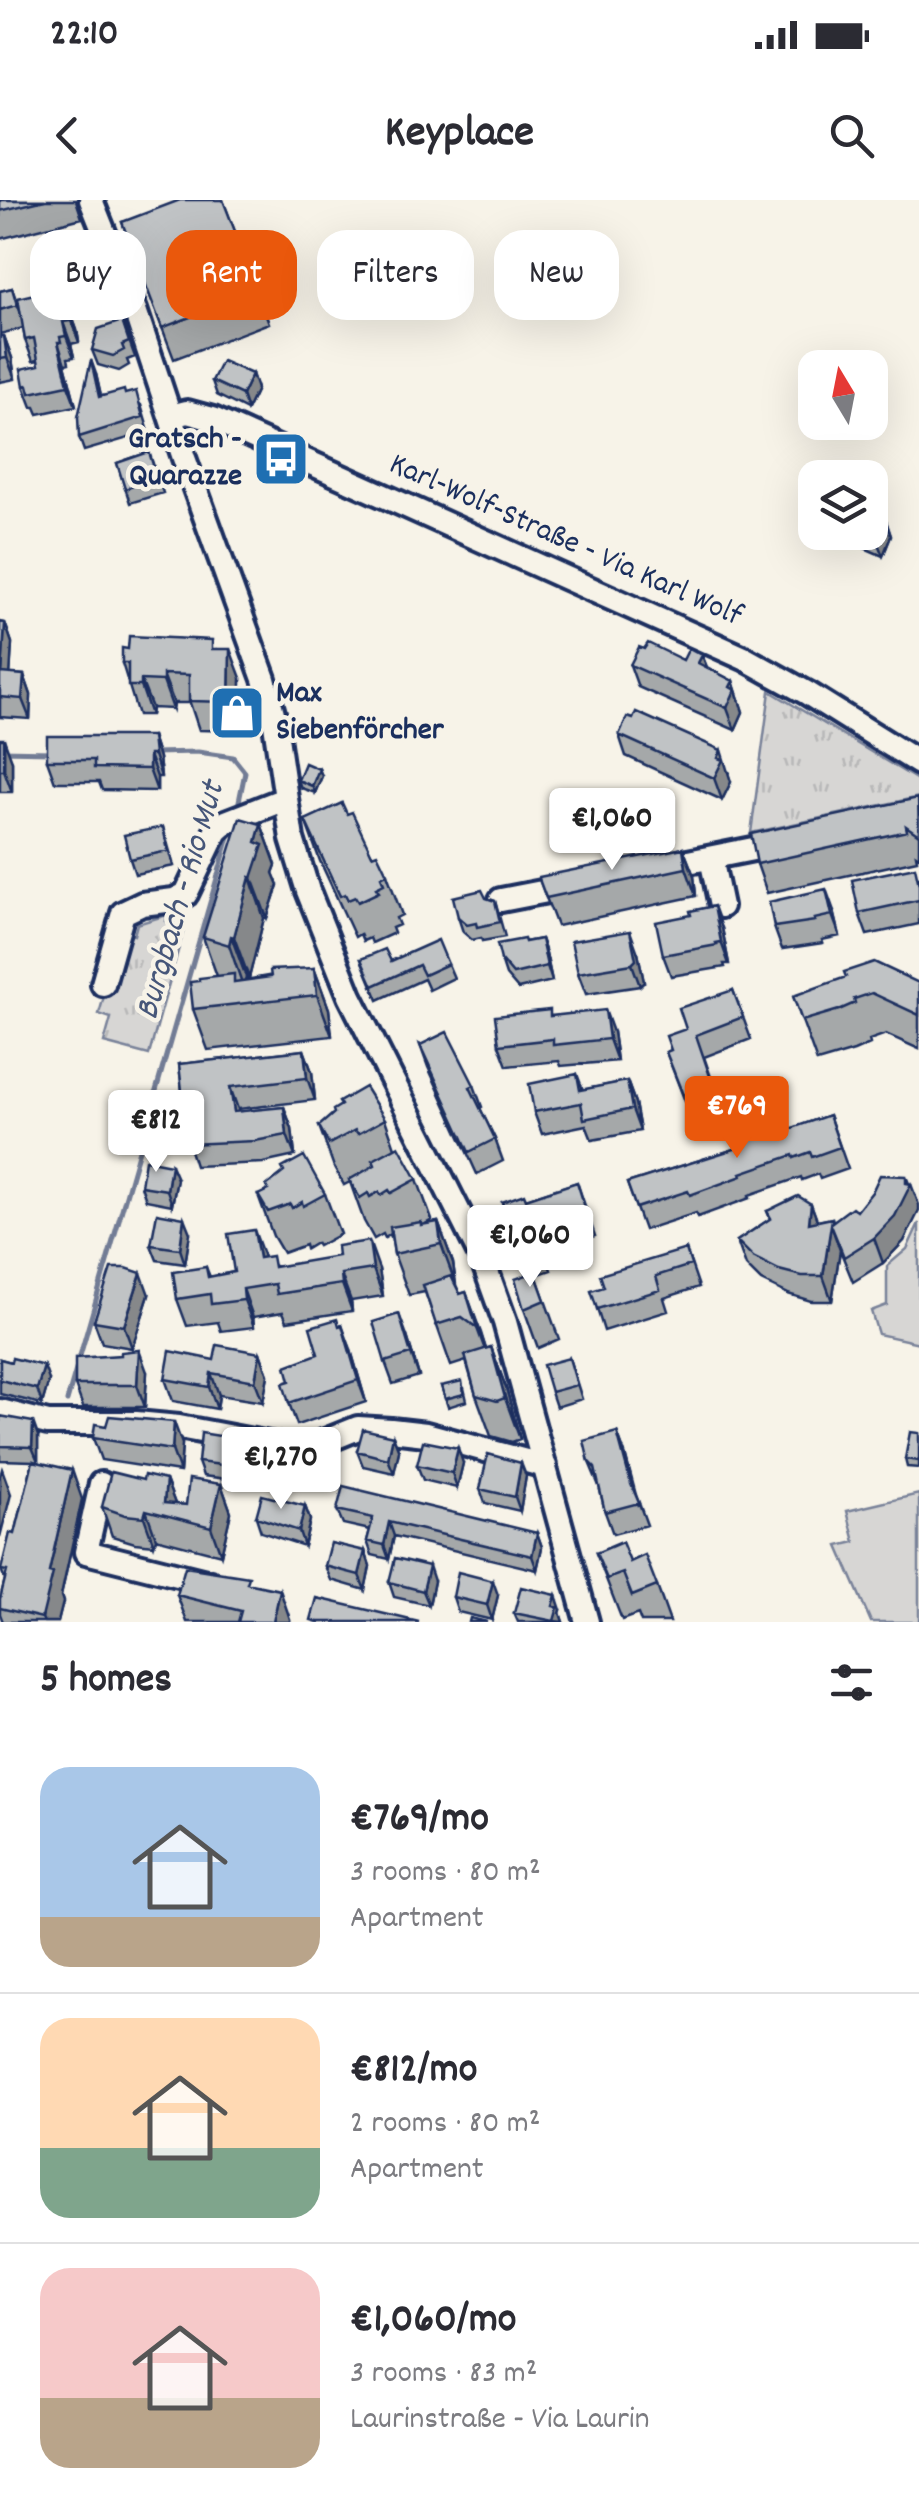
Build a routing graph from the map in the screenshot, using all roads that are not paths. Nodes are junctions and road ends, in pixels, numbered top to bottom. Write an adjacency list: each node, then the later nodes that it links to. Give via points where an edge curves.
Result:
1 (91, 200): 2 (street, via 112,227)
2 (171, 416): 3 (street, Karl-Wolf-Straße - Via Karl Wolf, via 186,412 213,419 726,650); 4 (street, via 264,678)
3 (919, 763)
4 (285, 799): 11 (street, via 235,818 208,845 186,894 123,914); 13 (street, via 300,865 350,996 482,1258)
5 (806, 838): 6 (street)
6 (711, 858): 7 (street); 10 (street)
7 (635, 873)
8 (596, 881): 9 (street)
9 (501, 900)
10 (721, 906)
11 (103, 984)
12 (0, 1411): 13 (street, via 48,1423 179,1427 290,1448 358,1428 390,1430)
13 (545, 1466): 16 (street)
14 (101, 1484): 15 (street, via 86,1552)
15 (220, 1586)
16 (586, 1622)

